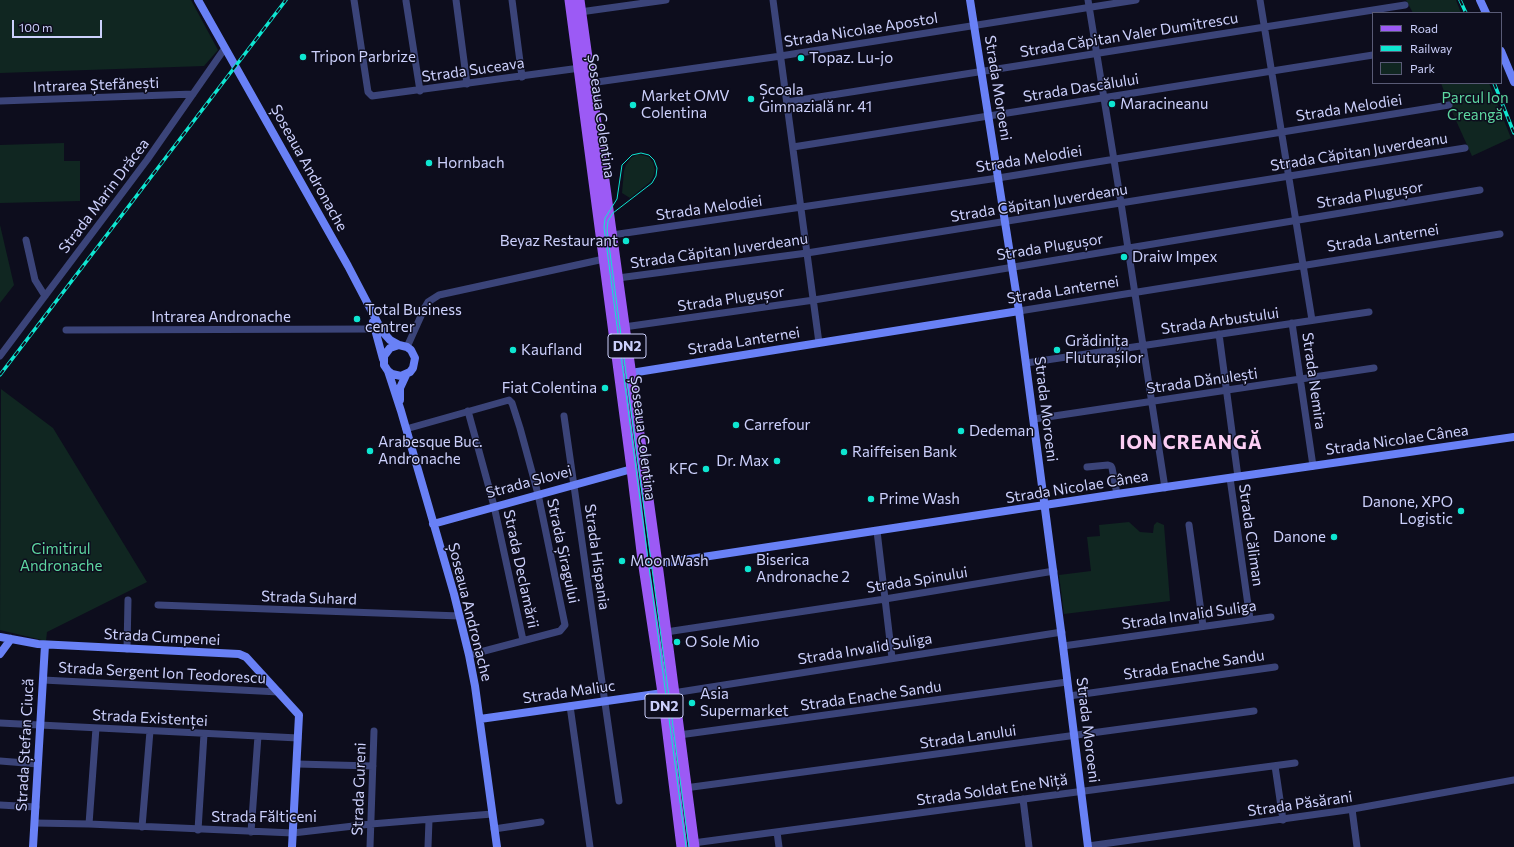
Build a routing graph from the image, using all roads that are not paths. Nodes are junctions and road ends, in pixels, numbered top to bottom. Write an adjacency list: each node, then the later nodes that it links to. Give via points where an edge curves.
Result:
1 (198, 0): 18 (street, Șoseaua Andronache)
2 (354, 0): 30 (street, Strada Suceava, via 370,95)
3 (456, 0): 29 (street)
4 (512, 0): 26 (street)
5 (666, 0): 12 (street)
6 (773, 0): 21 (street)
7 (970, 0): 16 (street, Strada Moroeni)
8 (1136, 0): 13 (street, Strada Nicolae Apostol)
9 (1260, 0): 17 (street)
10 (1480, 0): 15 (street)
11 (406, 1): 30 (street)
12 (575, 3): 23 (main road, Șoseaua Colentina / DN2); 28 (main road, Șoseaua Colentina / DN2)
13 (1089, 4): 16 (street, Strada Nicolae Apostol); 19 (street)
14 (1405, 5): 17 (street, Strada Căpitan Valer Dumitrescu)
15 (1486, 12)
16 (975, 26): 21 (street, Strada Nicolae Apostol); 24 (street, Strada Moroeni)
17 (1264, 27): 19 (street, Strada Căpitan Valer Dumitrescu); 25 (street)
18 (226, 48): 31 (street, Strada Marin Drăcea); 60 (street, Șoseaua Andronache)
19 (1097, 53): 24 (street, Strada Căpitan Valer Dumitrescu); 32 (street)
20 (1502, 53): 27 (street)
21 (780, 56): 28 (street, Strada Nicolae Apostol); 34 (street)
22 (1372, 56): 25 (street, Strada Dascălului)
23 (580, 68): 26 (street, Strada Suceava); 53 (main road, Șoseaua Colentina / DN2)
24 (982, 71): 34 (street, Strada Căpitan Valer Dumitrescu); 36 (street, Strada Moroeni)
25 (1271, 71): 32 (street, Strada Dascălului); 37 (street)
26 (522, 77): 29 (street, Strada Suceava)
27 (1514, 82)
28 (590, 83): 49 (main road, Șoseaua Colentina / DN2)
29 (468, 84): 30 (street, Strada Suceava)
30 (420, 91)
31 (193, 94): 33 (street, Intrarea Ștefănești); 58 (street, Strada Marin Drăcea)
32 (1104, 98): 36 (street, Strada Dascălului); 40 (street)
33 (0, 102)
34 (786, 102): 38 (street)
35 (1449, 105): 37 (street, Strada Melodiei)
36 (989, 116): 38 (street, Strada Dascălului); 42 (street, Strada Moroeni)
37 (1282, 132): 40 (street, Strada Melodiei); 41 (street)
38 (793, 147): 45 (street)
39 (1464, 148): 41 (street, Strada Căpitan Juverdeanu)
40 (1114, 158): 42 (street, Strada Melodiei); 44 (street)
41 (1289, 176): 44 (street, Strada Căpitan Juverdeanu); 46 (street)
42 (998, 178): 45 (street, Strada Melodiei); 47 (street, Strada Moroeni)
43 (1480, 190): 46 (street, Strada Plugușor)
44 (1121, 203): 47 (street, Strada Căpitan Juverdeanu); 51 (street)
45 (801, 208): 49 (street, Strada Melodiei); 52 (street)
46 (1296, 220): 51 (street, Strada Plugușor); 55 (street)
47 (1005, 221): 52 (street, Strada Căpitan Juverdeanu); 54 (street, Strada Moroeni)
48 (1500, 234): 55 (street, Strada Lanternei)
49 (612, 235): 56 (main road, Șoseaua Colentina / DN2)
50 (26, 240): 58 (street, via 35,280)
51 (1128, 248): 54 (street, Strada Plugușor); 57 (street)
52 (807, 253): 56 (street, Strada Căpitan Juverdeanu); 59 (street)
53 (604, 259): 71 (street, via 439,295 428,302); 90 (main road, Șoseaua Colentina / DN2)
54 (1012, 266): 59 (street, Strada Plugușor); 61 (street, Strada Moroeni)
55 (1303, 266): 57 (street, Strada Lanternei); 63 (street)
56 (618, 278): 65 (main road, Șoseaua Colentina / DN2)
57 (1135, 292): 61 (street, Strada Lanternei); 70 (street)
58 (45, 296): 72 (street, Strada Marin Drăcea)
59 (814, 300): 65 (street, Strada Plugușor); 69 (street)
60 (367, 302): 66 (street, Șoseaua Andronache); 71 (street, Șoseaua Andronache, via 385,335)
61 (1019, 311): 69 (street, Strada Lanternei); 74 (street, Strada Moroeni)
62 (1369, 312): 63 (street, Strada Arbustului)
63 (1312, 320): 64 (street, Strada Arbustului)
64 (1292, 323): 68 (street, Strada Arbustului); 79 (street, Strada Nemira)
65 (624, 327): 77 (main road, Șoseaua Colentina / DN2)
66 (375, 329): 67 (street, Intrarea Andronache); 73 (street, Șoseaua Andronache)
67 (66, 330)
68 (1219, 334): 70 (street, Strada Arbustului); 80 (street, Strada Căliman)
69 (819, 343): 77 (street, Strada Lanternei)
70 (1143, 345): 74 (street, Strada Arbustului); 81 (street)
71 (403, 346): 73 (street, via 390,348); 78 (street, via 411,350 415,358 413,368)
72 (0, 356)
73 (384, 360): 76 (street)
74 (1026, 363): 85 (street, Strada Moroeni)
75 (1374, 368): 79 (street, Strada Dănulești)
76 (388, 371): 78 (street, via 396,376); 82 (street, Șoseaua Andronache)
77 (631, 373): 101 (main road, Șoseaua Colentina / DN2)
78 (406, 375): 82 (street, Șoseaua Andronache, via 400,388)
79 (1300, 379): 80 (street, Strada Dănulești); 88 (street, Strada Nemira)
80 (1227, 390): 81 (street, Strada Dănulești); 91 (street, Strada Căliman)
81 (1152, 401): 85 (street, Strada Dănulești); 93 (street)
82 (401, 411): 86 (street, Șoseaua Andronache)
83 (468, 411): 86 (street, Strada Șiragului); 94 (street, Strada Șiragului, via 507,400 512,402); 97 (street, Strada Declamării)
84 (564, 416): 92 (street, Strada Hispania)
85 (1034, 419): 96 (street, Strada Moroeni)
86 (406, 429): 98 (street, Șoseaua Andronache)
87 (1514, 437): 88 (street, Strada Nicolae Cânea)
88 (1312, 466): 91 (street, Strada Nicolae Cânea)
89 (1087, 467): 95 (street, via 1111,466)
90 (632, 469): 92 (street, Strada Slovei); 102 (main road, Șoseaua Colentina / DN2)
91 (1234, 478): 93 (street, Strada Nicolae Cânea); 109 (street, Strada Căliman)
92 (574, 484): 94 (street, Strada Slovei); 128 (street, Strada Hispania)
93 (1165, 488): 95 (street, Strada Nicolae Cânea)
94 (538, 494): 97 (street, Strada Slovei); 115 (street, Strada Șiragului, via 565,623 560,631)
95 (1118, 494): 96 (street, Strada Nicolae Cânea)
96 (1044, 505): 100 (street, Strada Nicolae Cânea); 103 (street, Strada Moroeni)
97 (494, 506): 98 (street, Strada Slovei); 115 (street, Strada Declamării)
98 (433, 524): 107 (street, Șoseaua Andronache)
99 (1189, 525): 110 (street)
100 (877, 531): 101 (street, Strada Nicolae Cânea); 104 (street)
101 (657, 564): 102 (street, Strada Nicolae Cânea); 111 (main road, Șoseaua Colentina / DN2)
102 (644, 566): 126 (main road, Șoseaua Colentina / DN2)
103 (1054, 570): 104 (street, Strada Spinului); 112 (street, Strada Moroeni)
104 (885, 599): 111 (street, Strada Spinului); 121 (street)
105 (128, 600): 118 (street)
106 (158, 605): 107 (street, Strada Suhard)
107 (460, 616): 120 (street, Șoseaua Andronache)
108 (1271, 616): 109 (street, Strada Invalid Suliga)
109 (1250, 620): 110 (street, Strada Invalid Suliga)
110 (1203, 626): 117 (street, Strada Invalid Suliga)
111 (666, 632): 126 (main road, Șoseaua Colentina / DN2)
112 (1062, 632): 117 (street, Strada Moroeni); 121 (street, Strada Invalid Suliga)
113 (0, 637): 114 (street, Strada Cumpenei)
114 (10, 639): 116 (street, Strada Cumpenei); 119 (street)
115 (523, 640): 120 (street)
116 (45, 645): 118 (street, Strada Cumpenei); 123 (street, Strada Ștefan Ciucă)
117 (1063, 646): 124 (street, Strada Moroeni)
118 (127, 649): 125 (street, Strada Cumpenei, via 241,655 248,659)
119 (0, 654)
120 (469, 655): 131 (street, Șoseaua Andronache)
121 (892, 658): 126 (street, Strada Invalid Suliga)
122 (1275, 667): 127 (street, Strada Enache Sandu)
123 (43, 680): 125 (street, Strada Sergent Ion Teodorescu); 133 (street, Strada Ștefan Ciucă)
124 (1067, 682): 127 (street, Strada Moroeni); 138 (street, Strada Enache Sandu)
125 (279, 692): 141 (street, Strada Cumpenei, via 300,717)
126 (668, 693): 128 (street, Strada Maliuc); 138 (main road, Șoseaua Colentina / DN2); 176 (main road, Șoseaua Colentina / DN2)
127 (1069, 696): 140 (street, Strada Moroeni)
128 (604, 701): 129 (street, Strada Maliuc); 152 (street, Strada Hispania)
129 (570, 706): 131 (street, Strada Maliuc); 175 (street)
130 (1254, 711): 140 (street, Strada Lanului)
131 (480, 719): 156 (street, Șoseaua Andronache)
132 (0, 723): 133 (street, Strada Existenței)
133 (41, 724): 134 (street, Strada Existenței); 144 (street, Strada Ștefan Ciucă)
134 (96, 728): 135 (street, Strada Existenței); 161 (street)
135 (150, 731): 137 (street, Strada Existenței); 163 (street)
136 (374, 731): 146 (street, Strada Gureni)
137 (204, 734): 139 (street, Strada Existenței); 165 (street)
138 (679, 735): 149 (main road, Șoseaua Colentina / DN2)
139 (258, 736): 141 (street, Strada Existenței); 166 (street)
140 (1074, 736): 149 (street, Strada Lanului); 150 (street, Strada Moroeni)
141 (298, 738): 145 (street)
142 (0, 761): 144 (street)
143 (1295, 763): 147 (street, Strada Soldat Ene Niță)
144 (38, 764): 154 (street, Strada Ștefan Ciucă)
145 (297, 764): 146 (street); 168 (street)
146 (373, 766): 162 (street, Strada Gureni)
147 (1275, 766): 150 (street, Strada Soldat Ene Niță); 158 (street)
148 (1514, 780): 155 (street, Strada Păsărani)
149 (685, 788): 169 (main road, Șoseaua Colentina / DN2)
150 (1081, 791): 151 (street, Strada Soldat Ene Niță); 179 (street, Strada Moroeni)
151 (1023, 799): 167 (street, Strada Soldat Ene Niță); 178 (street)
152 (619, 801)
153 (0, 805): 154 (street)
154 (36, 807): 160 (street, Strada Ștefan Ciucă)
155 (1352, 809): 158 (street, Strada Păsărani); 180 (street)
156 (492, 814): 157 (street, Strada Fălticeni); 164 (street, Șoseaua Andronache)
157 (429, 820): 162 (street, Strada Fălticeni); 173 (street)
158 (1283, 820): 179 (street, Strada Păsărani)
159 (541, 822): 164 (street)
160 (35, 823): 161 (street, Strada Fălticeni); 170 (street, Strada Ștefan Ciucă)
161 (89, 824): 163 (street, Strada Fălticeni)
162 (371, 824): 168 (street, Strada Fălticeni); 172 (street, Strada Gureni)
163 (142, 827): 165 (street, Strada Fălticeni)
164 (494, 829): 174 (street, Șoseaua Andronache)
165 (198, 830): 166 (street, Strada Fălticeni)
166 (251, 832): 168 (street, Strada Fălticeni)
167 (777, 832): 169 (street, Strada Soldat Ene Niță); 177 (street)
168 (293, 833): 171 (street)
169 (694, 845)
170 (34, 847)
171 (292, 847)
172 (370, 847)
173 (428, 847)
174 (497, 847)
175 (590, 847)
176 (682, 847)
177 (779, 847)
178 (1029, 847)
179 (1088, 847)
180 (1357, 847)

